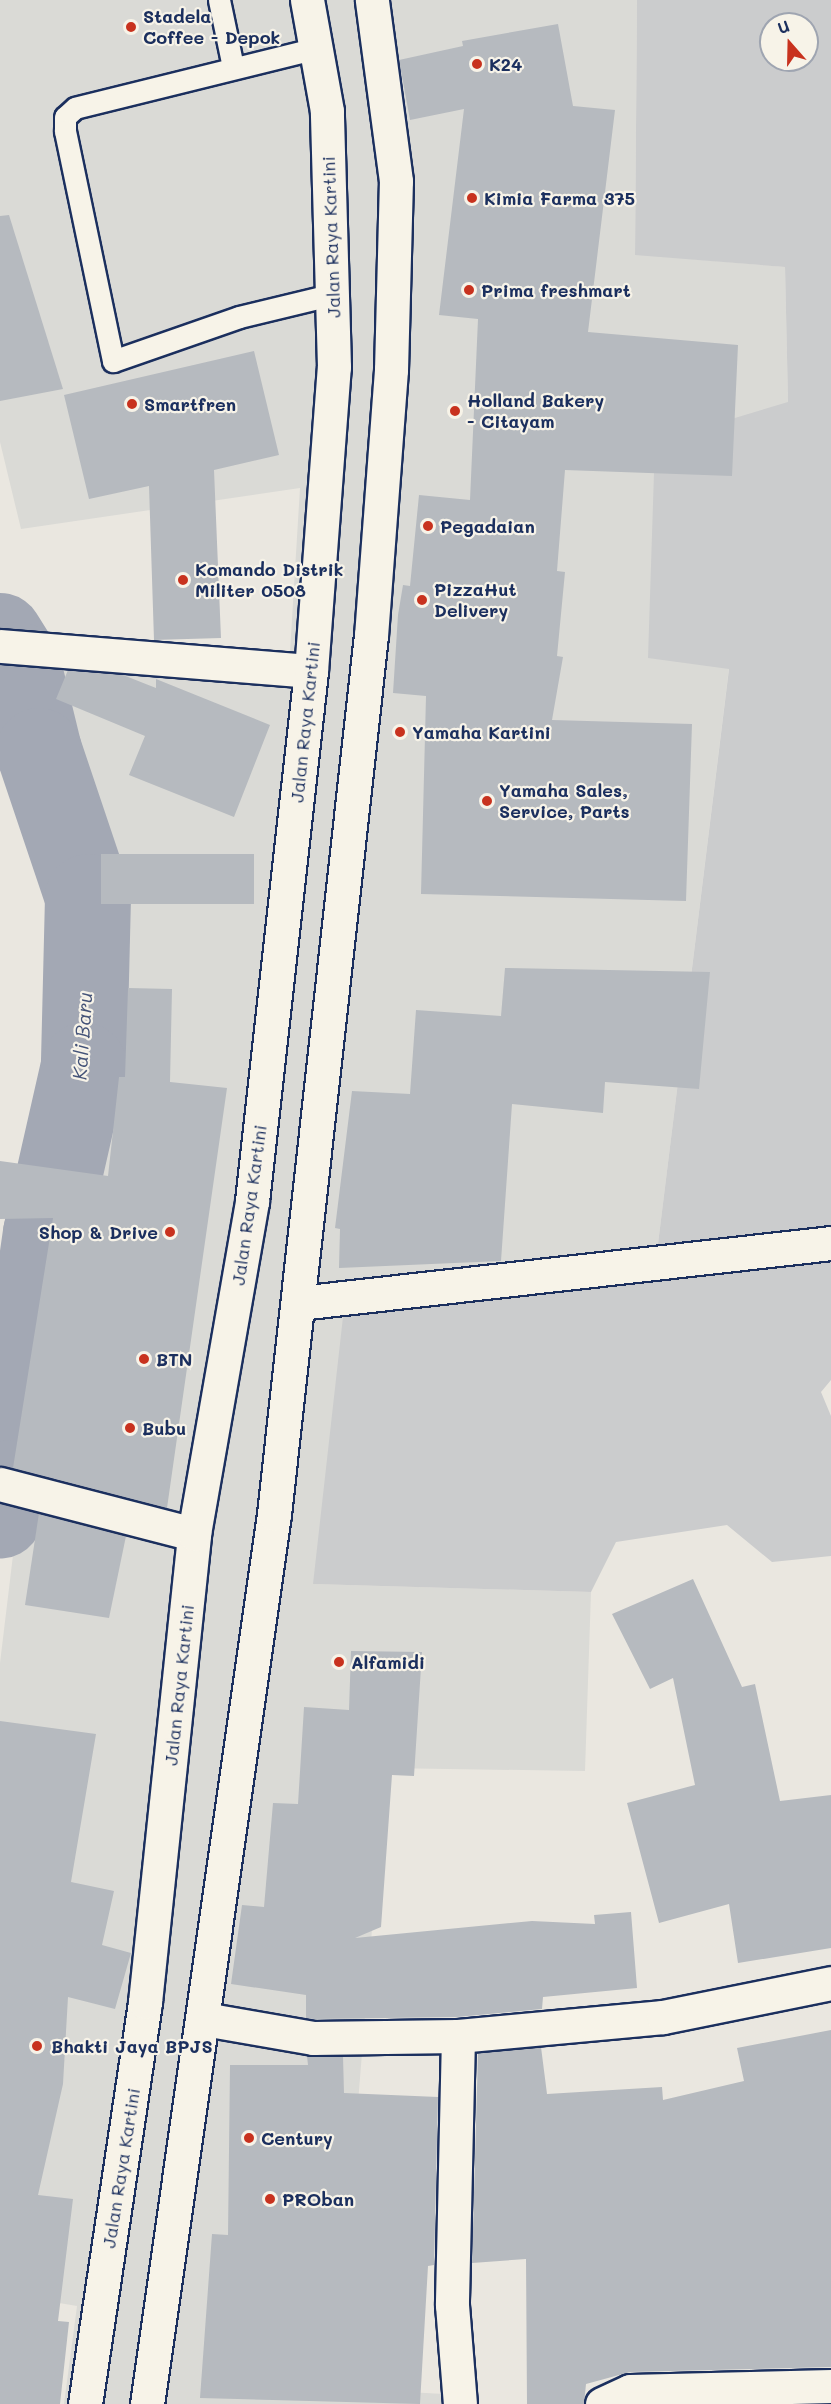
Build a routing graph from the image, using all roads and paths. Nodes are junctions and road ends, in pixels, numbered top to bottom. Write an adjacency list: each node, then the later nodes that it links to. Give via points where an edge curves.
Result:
1 (219, 0): 5 (lane)
2 (308, 0): 4 (main road, Jalan Raya Kartini)
3 (372, 0): 10 (main road, via 396,181 392,370 371,636)
4 (317, 48): 5 (lane); 6 (main road, Jalan Raya Kartini, via 327,111)
5 (232, 67): 6 (lane, via 75,108 65,117 107,357 119,362 238,317)
6 (334, 294): 8 (main road, Jalan Raya Kartini, via 334,367)
7 (0, 646): 8 (main road)
8 (311, 671): 12 (main road, Jalan Raya Kartini, via 252,1201)
9 (831, 1243): 10 (main road)
10 (299, 1303): 14 (main road)
11 (14, 1486): 12 (main road)
12 (194, 1534): 17 (main road, Jalan Raya Kartini, via 146,2002)
13 (831, 1983): 15 (main road, via 663,2017)
14 (204, 2019): 15 (main road, via 313,2038); 18 (main road)
15 (458, 2036): 19 (main road, via 452,2305)
16 (831, 2386): 20 (main road, via 630,2391)
17 (85, 2404)
18 (147, 2404)
19 (460, 2404)
20 (602, 2404)

